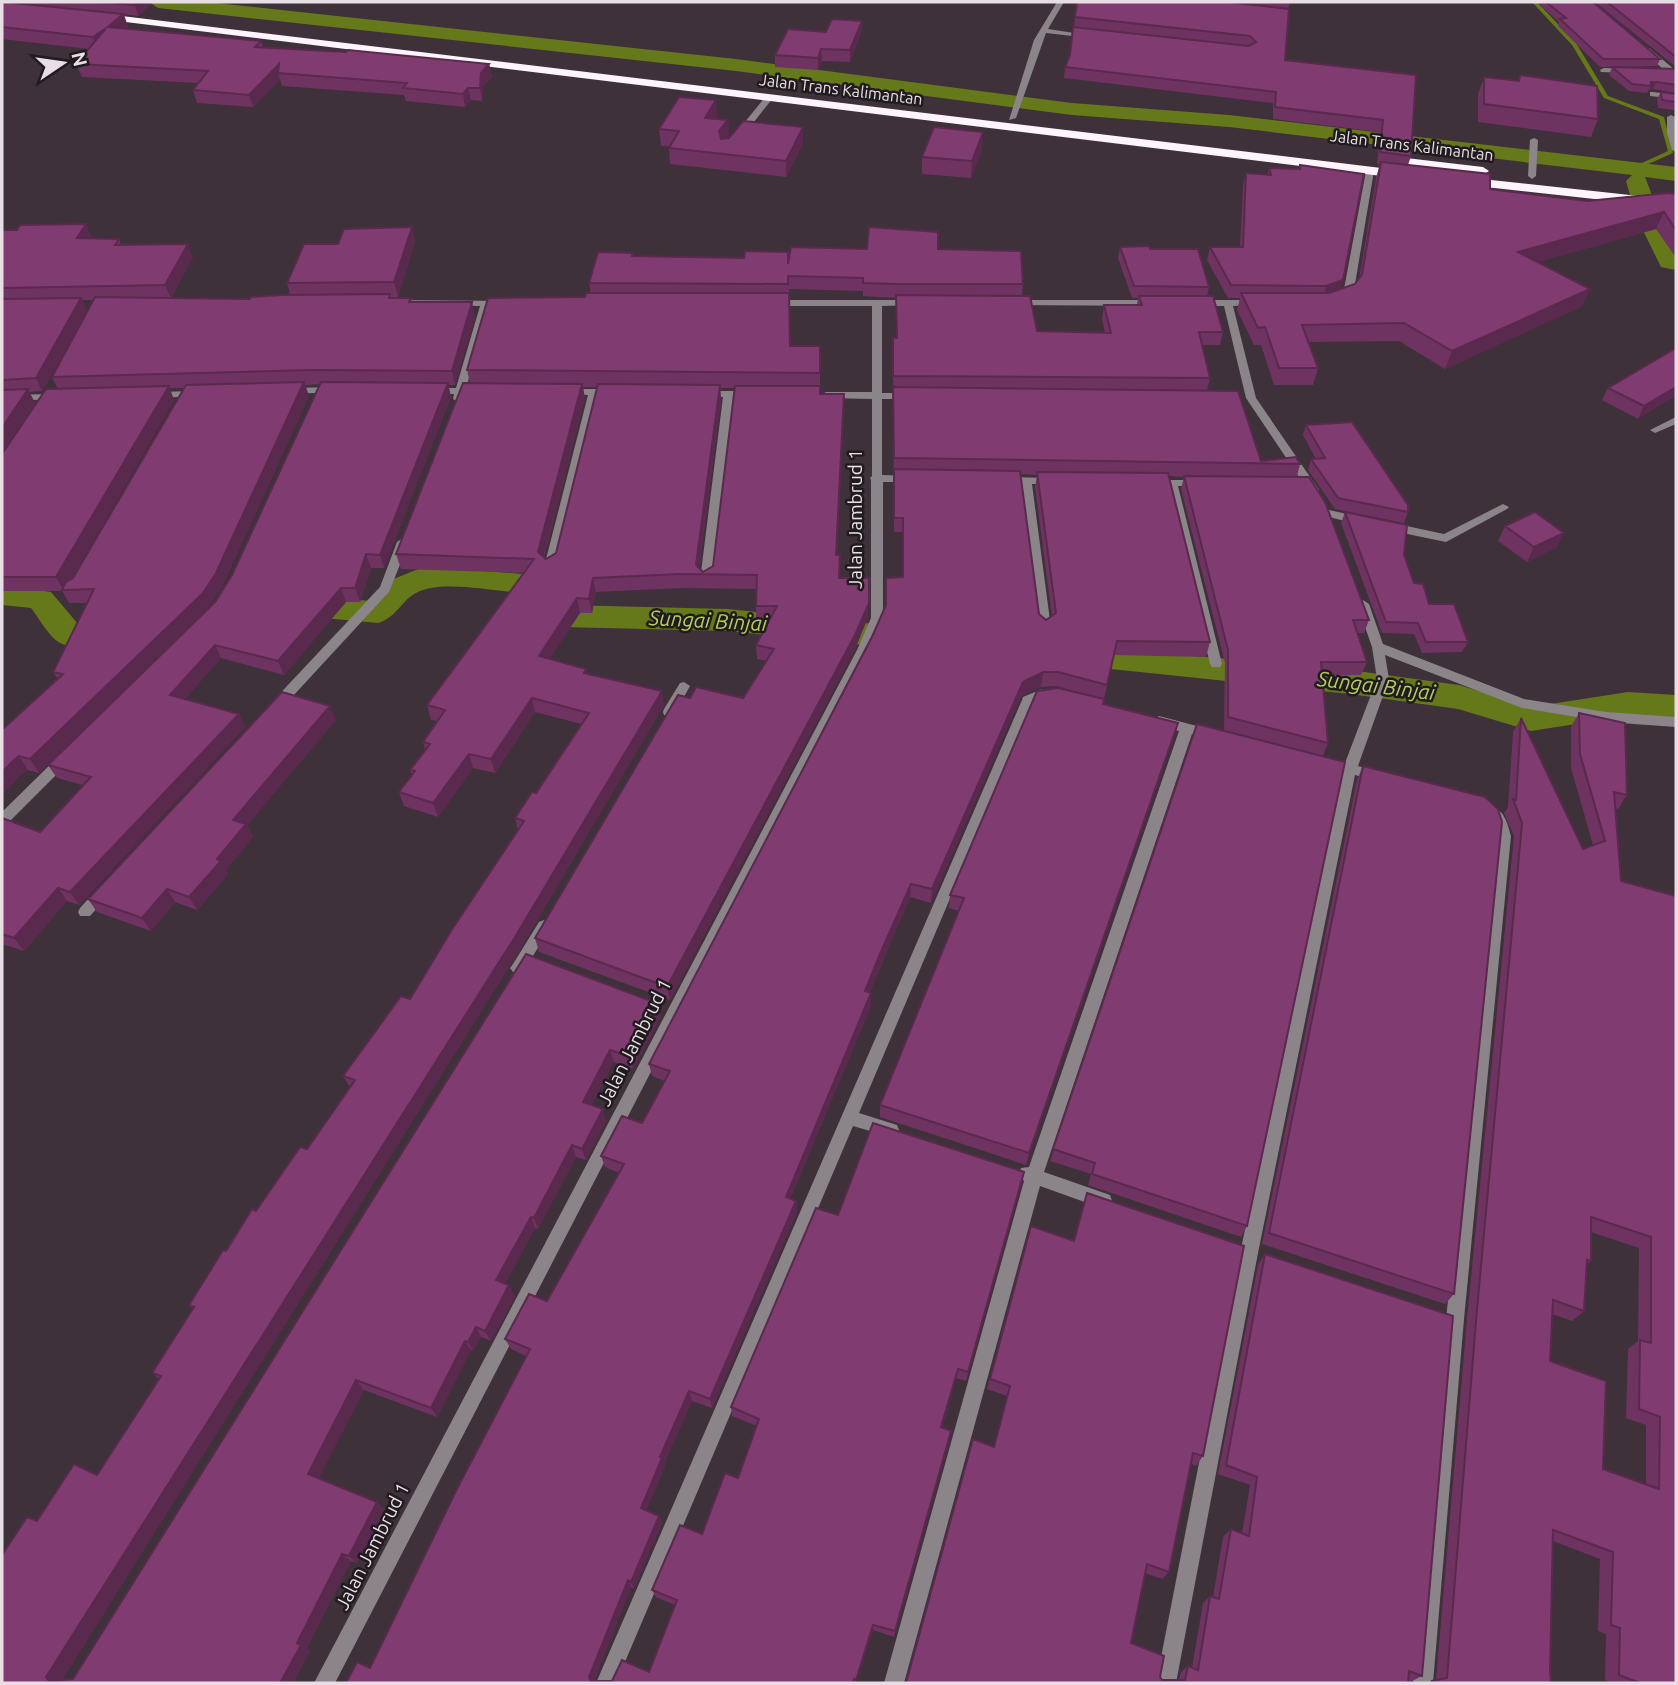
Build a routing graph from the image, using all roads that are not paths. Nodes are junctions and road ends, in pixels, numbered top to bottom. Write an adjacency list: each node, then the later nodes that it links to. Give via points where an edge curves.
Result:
1 (1060, 2): 2 (street)
2 (1042, 30): 3 (street); 12 (street)
3 (1097, 36)
4 (1641, 46): 8 (street)
5 (1604, 71): 6 (street)
6 (1645, 71)
7 (1659, 71): 8 (street)
8 (1674, 72)
9 (1653, 94): 10 (street)
10 (1676, 97)
11 (769, 98): 12 (highway, Jalan Trans Kalimantan, via 86,13); 14 (street); 17 (highway, Jalan Trans Kalimantan)
12 (1012, 116): 18 (highway, Jalan Trans Kalimantan)
13 (1671, 117): 16 (street)
14 (734, 140)
15 (1534, 140): 18 (street)
16 (1676, 150)
17 (1370, 171): 19 (highway, Jalan Trans Kalimantan); 32 (street, via 1349,290 1345,297)
18 (1531, 173): 19 (highway, Jalan Trans Kalimantan)
19 (1604, 191): 20 (highway, Jalan Trans Kalimantan)
20 (1670, 199)
21 (377, 302): 22 (street)
22 (486, 303): 23 (street); 38 (street)
23 (514, 303)
24 (765, 303): 25 (street)
25 (877, 303): 26 (street); 50 (street, Jalan Jambrud 1)
26 (931, 303)
27 (998, 303): 28 (street)
28 (1161, 303)
29 (1188, 303): 30 (street)
30 (1228, 303): 31 (street); 56 (street)
31 (1269, 303)
32 (1324, 304)
33 (54, 386): 54 (street)
34 (320, 390): 35 (street); 36 (street); 57 (street)
35 (345, 390)
36 (280, 391)
37 (423, 391): 38 (street)
38 (461, 391): 39 (street); 60 (street)
39 (488, 391)
40 (554, 392): 41 (street)
41 (594, 392): 42 (street); 79 (street)
42 (621, 393)
43 (688, 393): 46 (street)
44 (186, 394): 45 (street); 48 (street); 58 (street)
45 (213, 394)
46 (729, 394): 47 (street); 80 (street)
47 (769, 394)
48 (145, 395)
49 (810, 395): 50 (street)
50 (877, 396): 51 (street); 63 (street, Jalan Jambrud 1)
51 (919, 396)
52 (61, 397): 54 (street)
53 (2, 398): 54 (street)
54 (47, 398): 59 (street)
55 (1237, 398): 56 (street)
56 (1251, 398): 72 (street)
57 (314, 402)
58 (180, 406)
59 (40, 409)
60 (452, 415)
61 (1676, 420): 62 (street)
62 (1655, 430)
63 (875, 478): 64 (street); 108 (street, Jalan Jambrud 1, via 877,618 863,650 667,1009)
64 (930, 479)
65 (985, 480): 66 (street)
66 (1026, 481): 67 (street); 82 (street)
67 (1066, 481)
68 (1145, 482): 69 (street)
69 (1172, 483): 70 (street); 84 (street)
70 (1213, 483)
71 (1295, 484): 72 (street)
72 (1309, 484): 74 (street)
73 (1503, 507): 76 (street, via 1446,538)
74 (1329, 514): 75 (street); 77 (street)
75 (1368, 522)
76 (1381, 525)
77 (1333, 526)
78 (409, 527): 88 (street, via 385,589)
79 (550, 567)
80 (706, 580)
81 (1356, 586): 83 (street)
82 (1045, 628)
83 (1378, 647): 90 (street, via 1522,703 1606,718); 95 (street, via 1383,679)
84 (1216, 664)
85 (684, 686): 89 (street)
86 (1069, 698): 103 (street, via 1042,694 1028,700)
87 (1148, 718): 91 (street)
88 (262, 721)
89 (663, 721)
90 (1676, 722)
91 (1187, 728): 92 (street); 106 (street)
92 (1228, 738)
93 (79, 744): 98 (street)
94 (1310, 758): 95 (street)
95 (1350, 768): 96 (street); 111 (street)
96 (1390, 779)
97 (1482, 805): 112 (street, via 1496,815 1504,836 1449,1317)
98 (2, 820)
99 (113, 882): 101 (street)
100 (553, 909): 102 (street, via 532,959)
101 (85, 912)
102 (511, 980)
103 (849, 1117): 104 (street); 109 (street)
104 (902, 1134)
105 (1007, 1168): 106 (street)
106 (1034, 1176): 107 (street); 110 (street)
107 (1122, 1208)
108 (324, 1683)
109 (606, 1683)
110 (894, 1683)
111 (1166, 1683)
112 (1423, 1683)

